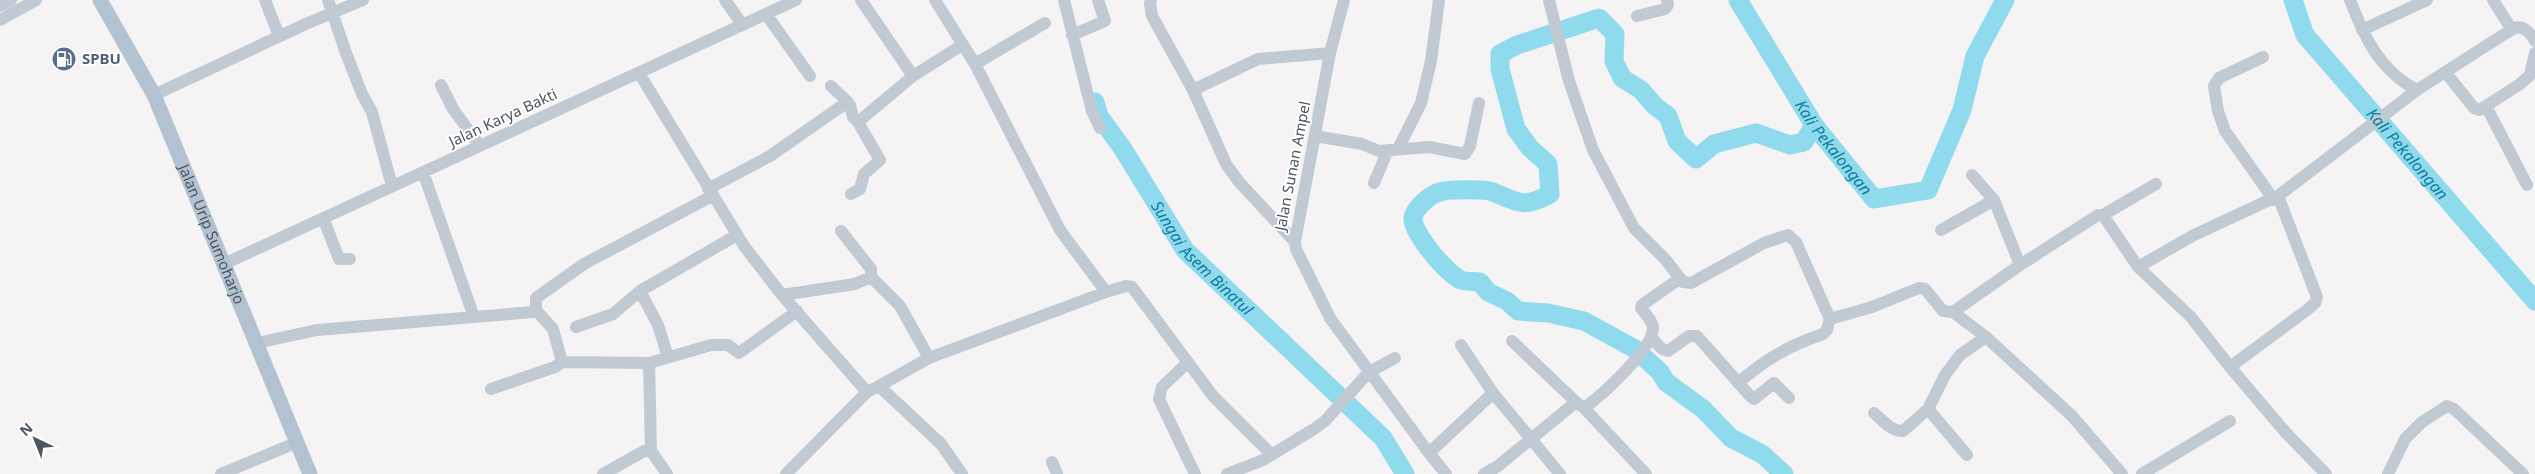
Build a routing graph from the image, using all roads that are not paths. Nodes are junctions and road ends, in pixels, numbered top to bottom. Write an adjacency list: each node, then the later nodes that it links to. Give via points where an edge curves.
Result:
1 (11, 0): 21 (street)
2 (36, 0): 25 (street)
3 (100, 0): 46 (main road, Jalan Urip Sumoharjo)
4 (265, 0): 31 (street)
5 (328, 0): 22 (street)
6 (363, 0): 22 (street)
7 (725, 0): 26 (street)
8 (796, 0): 23 (street, Jalan Karya Bakti)
9 (860, 0): 41 (street)
10 (935, 0): 33 (street)
11 (1064, 0): 30 (street)
12 (1098, 0): 30 (street, via 1105,21)
13 (1151, 0): 44 (street, via 1152,16)
14 (1344, 0): 34 (street, Jalan Sunan Ampel)
15 (1439, 0): 54 (street, via 1431,61 1421,104)
16 (1549, 0): 76 (street, via 1569,81 1593,150 1634,228 1666,259)
17 (1667, 0): 24 (street, via 1665,9)
18 (2350, 0): 28 (street)
19 (2427, 0): 28 (street)
20 (2493, 0): 29 (street)
21 (0, 6)
22 (332, 12): 31 (street); 60 (street, via 372,112)
23 (766, 14): 26 (street, Jalan Karya Bakti); 40 (street)
24 (1637, 16)
25 (0, 20)
26 (742, 24): 38 (street, Jalan Karya Bakti)
27 (1044, 24): 37 (street)
28 (2362, 30): 45 (street, via 2376,55 2396,77)
29 (2512, 30): 32 (street, via 2525,29); 39 (street)
30 (1074, 34): 51 (street, via 1092,111)
31 (279, 36): 46 (street)
32 (2535, 41)
33 (962, 45): 37 (street); 41 (street)
34 (1330, 53): 44 (street, via 1258,59); 52 (street, Jalan Sunan Ampel)
35 (2535, 53): 49 (street, via 2530,75)
36 (2262, 57): 63 (street, via 2220,76 2214,86 2225,131)
37 (975, 64): 78 (street, via 1060,230)
38 (639, 73): 53 (street, Jalan Karya Bakti); 61 (street)
39 (2446, 73): 45 (street); 49 (street, via 2474,108)
40 (810, 76)
41 (913, 76): 50 (street)
42 (441, 85): 53 (street, via 453,109)
43 (831, 86): 47 (street)
44 (1193, 90): 70 (street, via 1226,164)
45 (2417, 90): 63 (street)
46 (154, 94): 72 (main road, Jalan Urip Sumoharjo)
47 (848, 102): 50 (street); 61 (street, via 770,156)
48 (1479, 103): 54 (street, via 1470,146 1465,154 1429,147)
49 (2486, 106): 59 (street)
50 (858, 122): 62 (street, via 880,160 864,174 860,189)
51 (1100, 128)
52 (1315, 136): 54 (street, via 1362,144 1379,151); 70 (street, Jalan Sunan Ampel)
53 (480, 146): 55 (street, Jalan Karya Bakti)
54 (1393, 149): 57 (street)
55 (423, 172): 60 (street, Jalan Karya Bakti); 83 (street)
56 (1972, 175): 64 (street)
57 (1374, 183)
58 (2156, 184): 65 (street)
59 (2527, 185)
60 (392, 186): 66 (street, Jalan Karya Bakti)
61 (710, 192): 69 (street); 80 (street, via 584,264 536,298)
62 (851, 194)
63 (2276, 198): 74 (street, via 2194,235); 97 (street, via 2317,297 2307,310)
64 (1994, 200): 67 (street); 73 (street)
65 (2103, 215): 73 (street, via 2098,215); 74 (street)
66 (324, 220): 71 (street, via 339,259); 72 (street, Jalan Karya Bakti)
67 (1941, 230)
68 (841, 231): 75 (street, via 871,269)
69 (737, 234): 77 (street); 79 (street)
70 (1295, 242): 98 (street, Jalan Sunan Ampel, via 1300,259 1330,318)
71 (350, 259)
72 (224, 264): 89 (main road, Jalan Urip Sumoharjo)
73 (2020, 265): 82 (street)
74 (2138, 267): 97 (street, via 2191,317)
75 (871, 277): 79 (street, via 855,284); 92 (street, via 900,306)
76 (1679, 279): 84 (street, via 1691,283 1764,244 1788,235 1796,242); 88 (street, via 1642,304 1641,308 1652,324)
77 (640, 290): 85 (street, via 613,314); 91 (street, via 658,325)
78 (1106, 292): 92 (street); 96 (street, via 1132,287)
79 (782, 295): 81 (street)
80 (536, 310): 83 (street); 94 (street, via 553,329)
81 (797, 311): 91 (street, via 739,353 728,345 712,345); 101 (street)
82 (1953, 312): 84 (street, via 1943,311 1925,289 1919,288); 86 (street)
83 (474, 316): 89 (street, via 317,330)
84 (1830, 319): 99 (street, via 1828,330 1823,334 1782,349)
85 (576, 327)
86 (1986, 337): 105 (street, via 1960,355 1950,367); 126 (street, via 2072,416)
87 (1512, 341): 104 (street)
88 (1648, 342): 99 (street, via 1668,351 1689,336 1696,336); 104 (street, via 1620,377)
89 (257, 343): 109 (main road, Jalan Urip Sumoharjo)
90 (1461, 345): 102 (street)
91 (668, 357): 95 (street)
92 (929, 358): 101 (street)
93 (1396, 358): 98 (street)
94 (562, 362): 95 (street); 100 (street)
95 (649, 362): 110 (street)
96 (1188, 362): 112 (street, via 1226,410); 120 (street, via 1162,387 1159,399)
97 (2230, 368): 128 (street)
98 (1369, 372): 111 (street, Jalan Sunan Ampel); 112 (street, via 1314,429)
99 (1738, 383): 103 (street, via 1754,399 1774,383)
100 (491, 389)
101 (873, 389): 118 (street); 119 (street, via 941,444)
102 (1493, 393): 108 (street); 111 (street)
103 (1789, 398)
104 (1580, 405): 108 (street); 125 (street)
105 (1928, 409): 106 (street, via 1908,427 1898,431); 113 (street)
106 (1874, 413)
107 (2230, 421): 127 (street)
108 (1533, 438): 123 (street); 124 (street)
109 (298, 442): 114 (street); 115 (main road, Jalan Urip Sumoharjo)
110 (651, 451): 116 (street, via 644,451); 117 (street)
111 (1429, 453): 122 (street, Jalan Sunan Ampel)
112 (1272, 454): 121 (street)
113 (1967, 456)
114 (221, 474)
115 (310, 474)
116 (603, 474)
117 (667, 474)
118 (786, 474)
119 (962, 474)
120 (1195, 474)
121 (1228, 474)
122 (1446, 474)
123 (1484, 474)
124 (1560, 474)
125 (1646, 474)
126 (2122, 474)
127 (2142, 474)
128 (2326, 474)
129 (2388, 474): 130 (street, via 2406,439 2422,422 2447,406)
130 (2523, 474)

